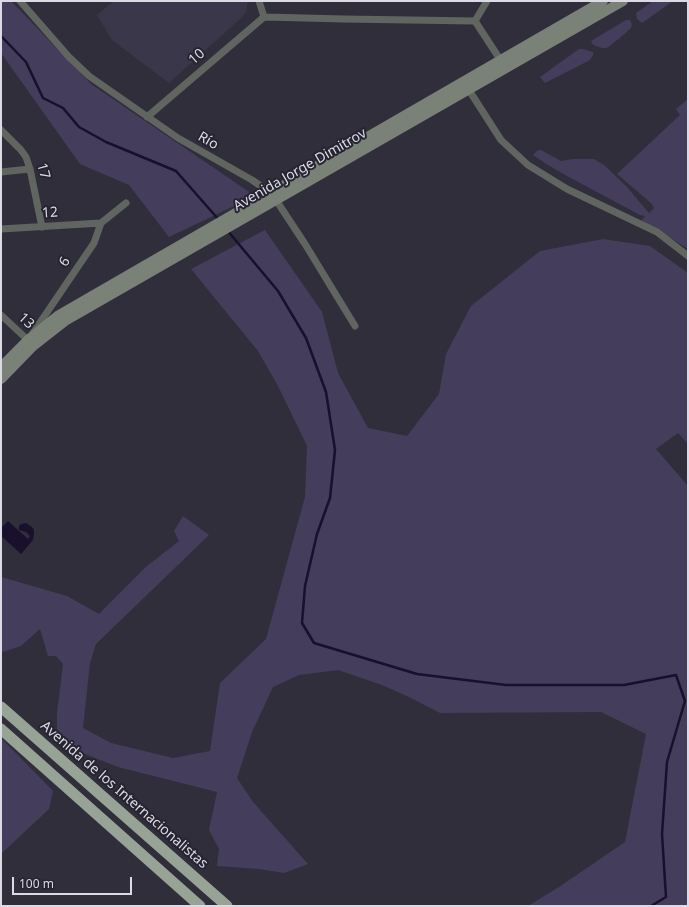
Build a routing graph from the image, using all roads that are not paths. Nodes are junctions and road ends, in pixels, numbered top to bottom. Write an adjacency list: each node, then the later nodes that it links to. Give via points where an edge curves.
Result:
1 (20, 1): 10 (street, Río, via 89,76)
2 (259, 1): 6 (street)
3 (487, 1): 7 (street)
4 (602, 1): 8 (main road, Avenida Jorge Dimitrov)
5 (623, 1): 8 (main road, Avenida Jorge Dimitrov)
6 (264, 17): 7 (street); 10 (street, 10)
7 (475, 21): 8 (street)
8 (504, 65): 9 (main road, Avenida Jorge Dimitrov)
9 (466, 86): 14 (main road, Avenida Jorge Dimitrov); 19 (street, via 501,140 528,165 567,189 657,232)
10 (147, 117): 14 (street, Río, via 178,138 252,180)
11 (1, 130): 12 (street, 17, via 24,153)
12 (30, 169): 13 (street); 17 (street, 17)
13 (1, 172)
14 (272, 197): 21 (street, Río, via 305,244); 22 (main road, Avenida Jorge Dimitrov, via 59,315)
15 (126, 203): 16 (street)
16 (101, 223): 17 (street, 12); 22 (street, 6, via 94,243)
17 (42, 227): 18 (street, 12)
18 (1, 229)
19 (688, 256)
20 (1, 315): 22 (street, 13)
21 (355, 326)
22 (31, 343): 23 (main road, Avenida Jorge Dimitrov); 24 (main road, Avenida Jorge Dimitrov)
23 (1, 367)
24 (1, 379)
25 (1, 707): 28 (highway, Avenida de los Internacionalistas)
26 (1, 729): 27 (highway)
27 (200, 906)
28 (227, 906)

